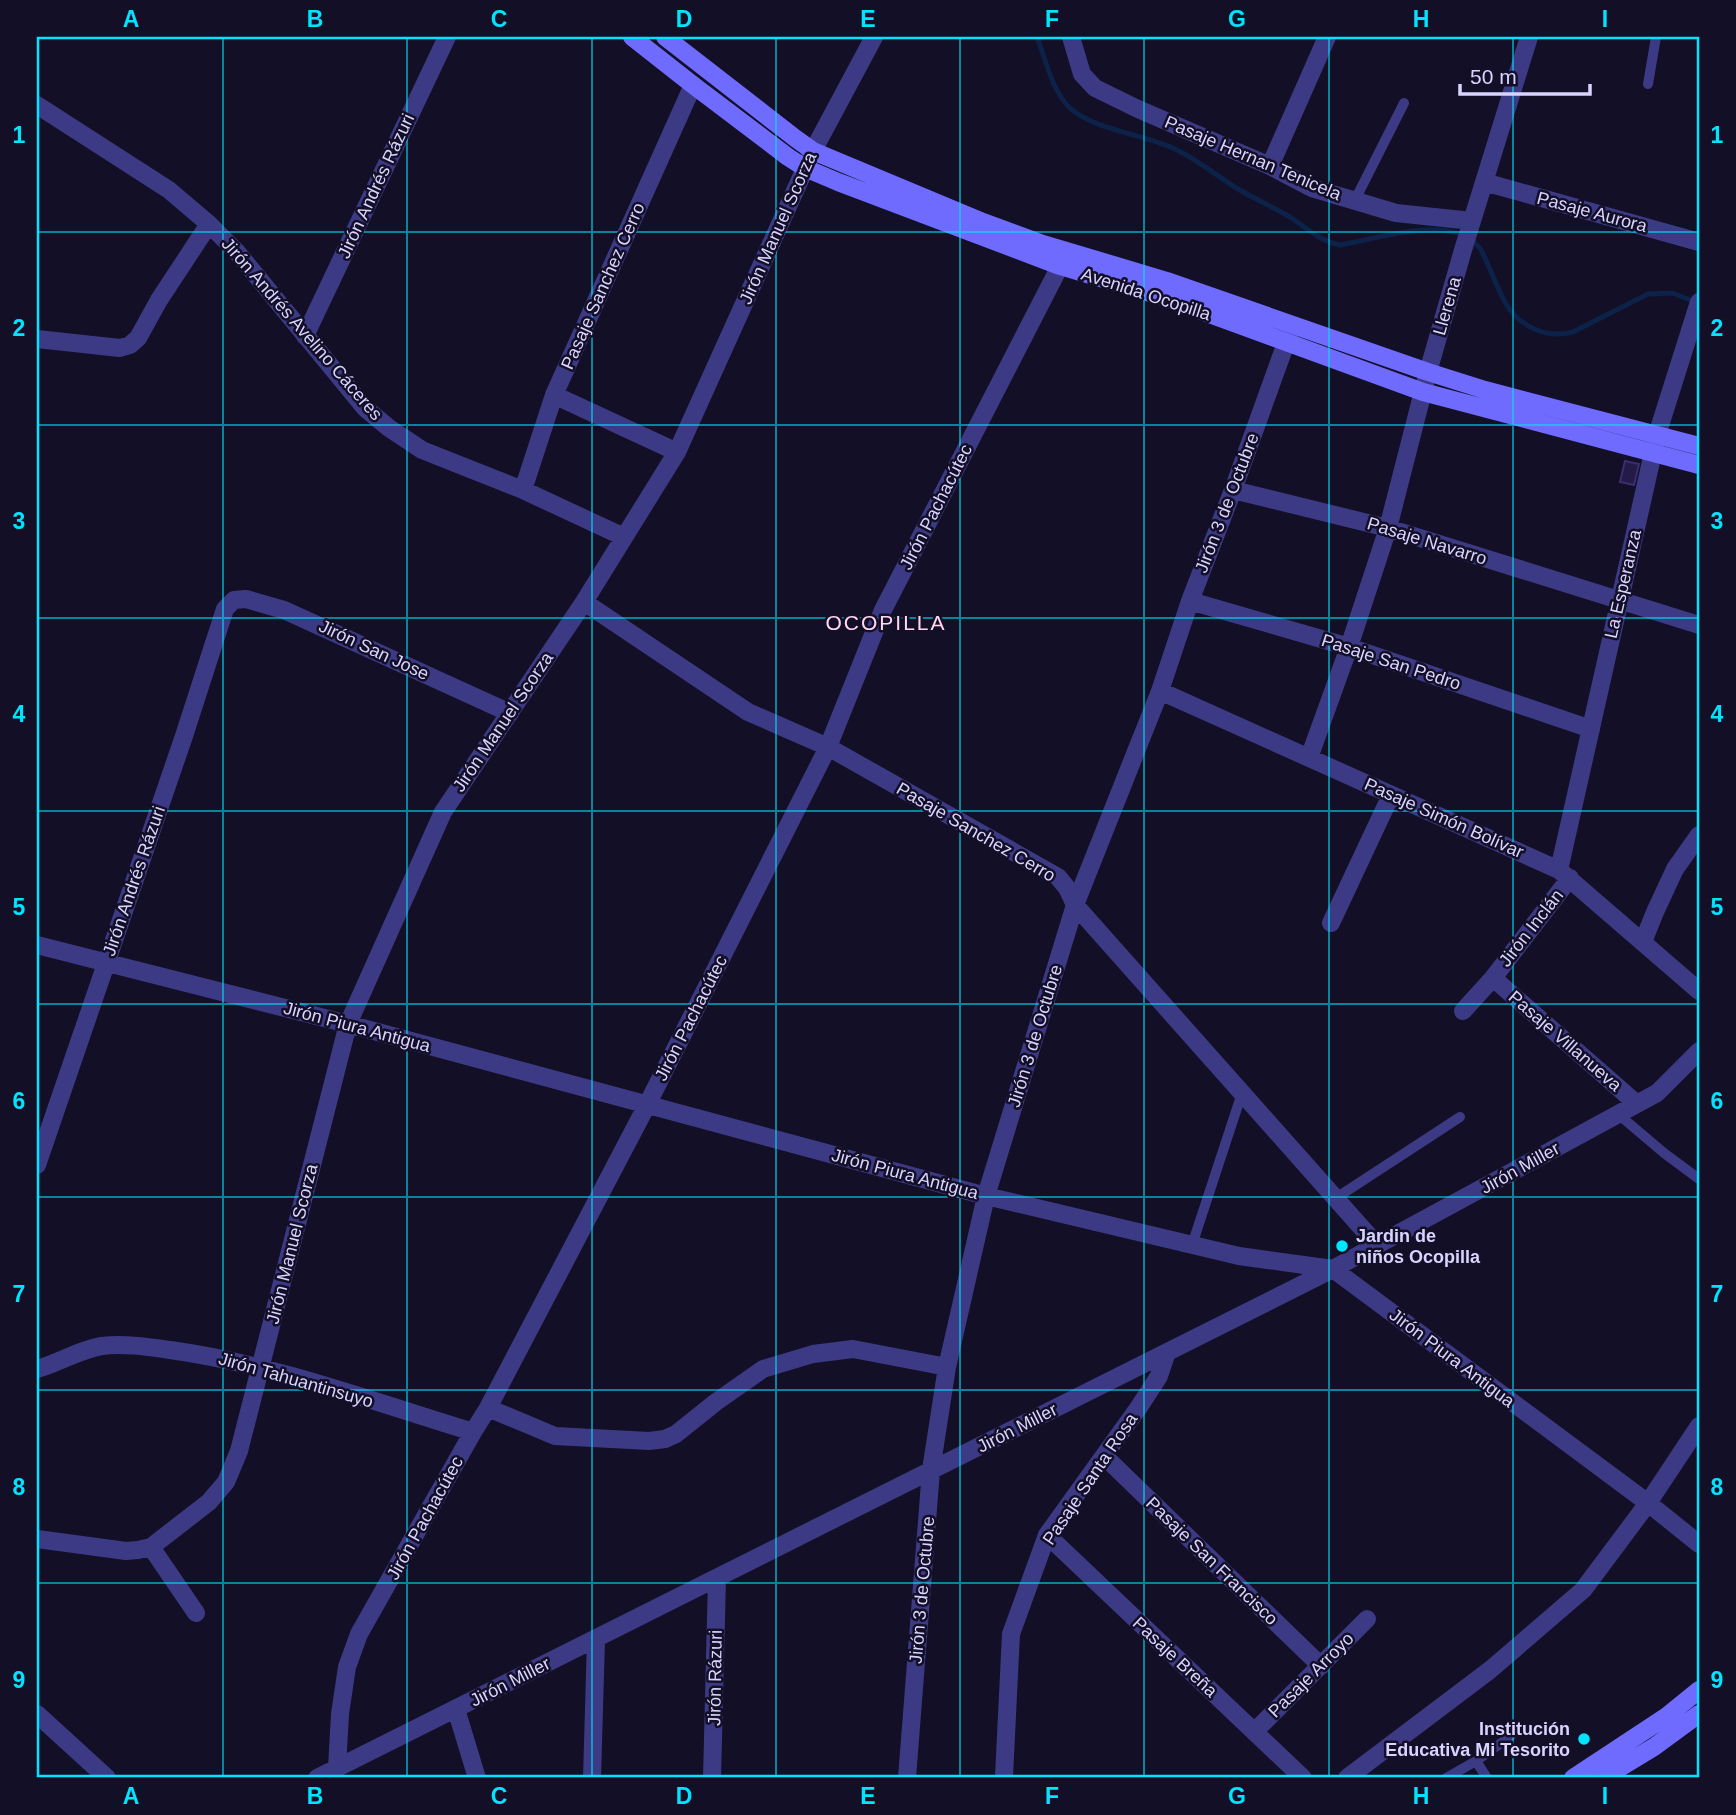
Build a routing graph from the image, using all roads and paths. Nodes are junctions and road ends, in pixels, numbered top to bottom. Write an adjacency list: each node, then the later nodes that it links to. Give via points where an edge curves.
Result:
1 (447, 37): 24 (street, Jirón Andrés Rázuri)
2 (632, 37): 10 (street, Avenida Ocopilla)
3 (665, 37): 13 (street, Avenida Ocopilla)
4 (874, 37): 13 (street, Jirón Manuel Scorza)
5 (1071, 37): 14 (street, Pasaje Hernan Tenicela, via 1082,74 1095,88)
6 (1529, 37): 16 (street, Llerena)
7 (1657, 37): 9 (lane)
8 (1324, 38): 14 (street)
9 (1648, 84)
10 (693, 85): 15 (street, Avenida Ocopilla); 28 (street, Pasaje Sanchez Cerro)
11 (1404, 103): 17 (lane)
12 (37, 105): 19 (street, Jirón Andrés Avelino Cáceres, via 169,190)
13 (813, 151): 15 (street, Jirón Manuel Scorza); 23 (street, Avenida Ocopilla, via 1040,243 1167,281)
14 (1270, 166): 17 (street, Pasaje Hernan Tenicela, via 1312,188)
15 (806, 168): 21 (street, Avenida Ocopilla); 31 (street, Jirón Manuel Scorza)
16 (1484, 182): 18 (street, Llerena); 20 (street, Pasaje Aurora)
17 (1355, 201): 18 (street, Pasaje Hernan Tenicela, via 1396,213)
18 (1472, 221): 26 (street, Llerena)
19 (209, 224): 24 (street, Jirón Andrés Avelino Cáceres); 25 (street, via 130,345 120,348)
20 (1699, 242)
21 (1060, 267): 23 (street, Avenida Ocopilla); 46 (street, Jirón Pachacútec, via 883,610)
22 (1698, 307): 29 (street, La Esperanza)
23 (1289, 333): 26 (street, Avenida Ocopilla); 27 (street, Avenida Ocopilla); 34 (street, Jirón 3 de Octubre)
24 (304, 336): 33 (street, Jirón Andrés Avelino Cáceres, via 365,408 389,428 422,450)
25 (37, 339)
26 (1428, 372): 27 (street, Llerena); 29 (street, Avenida Ocopilla)
27 (1423, 392): 29 (street, Avenida Ocopilla); 35 (street, Llerena)
28 (554, 395): 31 (street); 33 (street, Pasaje Sanchez Cerro)
29 (1655, 444): 30 (street, Avenida Ocopilla); 32 (street, Avenida Ocopilla); 39 (street, La Esperanza)
30 (1699, 446)
31 (677, 452): 36 (street, Jirón Manuel Scorza)
32 (1699, 464)
33 (523, 490): 36 (street, Jirón Andrés Avelino Cáceres)
34 (1233, 490): 35 (street, Pasaje Navarro); 38 (street, Jirón 3 de Octubre)
35 (1388, 527): 39 (street, Pasaje Navarro); 42 (street, Llerena)
36 (624, 537): 40 (street, Jirón Manuel Scorza)
37 (234, 600): 44 (street, Jirón San Jose, via 284,610); 55 (street, Jirón Andrés Rázuri, via 225,609)
38 (1190, 601): 42 (street, Pasaje San Pedro); 43 (street, Jirón 3 de Octubre)
39 (1619, 601): 41 (street, Pasaje Navarro); 45 (street, La Esperanza)
40 (584, 602): 44 (street, Jirón Manuel Scorza); 46 (street, Pasaje Sanchez Cerro, via 748,712)
41 (1699, 625)
42 (1349, 647): 45 (street, Pasaje San Pedro); 47 (street, Llerena)
43 (1160, 691): 47 (street, Pasaje Simón Bolívar); 51 (street, Jirón 3 de Octubre)
44 (510, 713): 59 (street, Jirón Manuel Scorza, via 443,812)
45 (1591, 729): 50 (street, La Esperanza)
46 (828, 747): 51 (street, Pasaje Sanchez Cerro, via 1058,877); 63 (street, Jirón Pachacútec)
47 (1309, 758): 48 (street, Pasaje Simón Bolívar)
48 (1391, 795): 50 (street, Pasaje Simón Bolívar); 52 (street)
49 (1699, 835): 53 (street, via 1675,869)
50 (1564, 874): 53 (street, Pasaje Simón Bolívar); 56 (street, Jirón Inclán)
51 (1075, 905): 61 (street, Pasaje Sanchez Cerro); 68 (street, Jirón 3 de Octubre)
52 (1331, 923)
53 (1643, 942): 57 (street, Pasaje Simón Bolívar)
54 (37, 945): 55 (street, Jirón Piura Antigua)
55 (106, 962): 59 (street, Jirón Piura Antigua); 66 (street, Jirón Andrés Rázuri)
56 (1493, 978): 58 (street, Jirón Inclán); 62 (street, Pasaje Villanueva)
57 (1699, 991)
58 (1463, 1011)
59 (348, 1024): 63 (street, Jirón Piura Antigua); 74 (street, Jirón Manuel Scorza)
60 (1699, 1051): 62 (street, Jirón Miller, via 1657,1093)
61 (1242, 1093): 69 (street, Pasaje Sanchez Cerro); 70 (lane)
62 (1637, 1104): 64 (street, Jirón Miller)
63 (647, 1105): 68 (street, Jirón Piura Antigua); 77 (street, Jirón Pachacútec)
64 (1618, 1114): 67 (lane); 71 (street, Jirón Miller)
65 (1460, 1116): 69 (lane)
66 (37, 1165)
67 (1699, 1179)
68 (986, 1196): 70 (street, Jirón Piura Antigua); 75 (street, Jirón 3 de Octubre)
69 (1336, 1198): 71 (street, Pasaje Sanchez Cerro)
70 (1192, 1245): 72 (street, Jirón Piura Antigua)
71 (1377, 1245): 72 (street, Jirón Miller)
72 (1333, 1269): 73 (street, Jirón Miller); 82 (street, Jirón Piura Antigua)
73 (1167, 1352): 80 (street, Pasaje Santa Rosa, via 1159,1376); 81 (street, Jirón Miller)
74 (261, 1367): 76 (street, Jirón Tahuantinsuyo, via 142,1346 103,1346); 79 (street, Jirón Tahuantinsuyo); 86 (street, Jirón Manuel Scorza, via 226,1482 209,1502)
75 (947, 1367): 77 (street, via 853,1349 813,1354 762,1369 676,1434 649,1441 555,1436); 81 (street, Jirón 3 de Octubre)
76 (37, 1369)
77 (488, 1408): 79 (street, Jirón Pachacútec)
78 (1699, 1426): 82 (street)
79 (473, 1432): 99 (street, Jirón Pachacútec, via 359,1634 347,1667)
80 (1104, 1456): 83 (street, Pasaje Santa Rosa); 91 (street, Pasaje San Francisco)
81 (932, 1470): 87 (street, Jirón Miller); 105 (street, Jirón 3 de Octubre)
82 (1648, 1503): 85 (street, Jirón Piura Antigua); 107 (street, via 1583,1590 1490,1670)
83 (1047, 1535): 96 (street, Pasaje Breña); 100 (street, Pasaje Santa Rosa, via 1011,1634)
84 (37, 1539): 86 (street, via 126,1551)
85 (1699, 1544)
86 (150, 1547): 88 (street)
87 (717, 1578): 90 (street, Jirón Miller); 104 (street, Jirón Rázuri)
88 (196, 1613)
89 (1367, 1619): 91 (street, Pasaje Arroyo)
90 (596, 1639): 93 (street, Jirón Miller); 103 (street)
91 (1321, 1665): 96 (street, Pasaje Arroyo)
92 (1699, 1690): 110 (street)
93 (456, 1709): 99 (street, Jirón Miller); 102 (street)
94 (37, 1714): 101 (street)
95 (1699, 1714): 111 (street)
96 (1254, 1732): 106 (street, Pasaje Breña)
97 (1511, 1736): 98 (lane)
98 (1476, 1761): 108 (lane); 109 (lane)
99 (326, 1775)
100 (1004, 1776)
101 (107, 1778)
102 (477, 1778)
103 (592, 1778)
104 (712, 1778)
105 (907, 1778)
106 (1303, 1778)
107 (1347, 1778)
108 (1446, 1778)
109 (1488, 1778)
110 (1573, 1778)
111 (1603, 1778)

